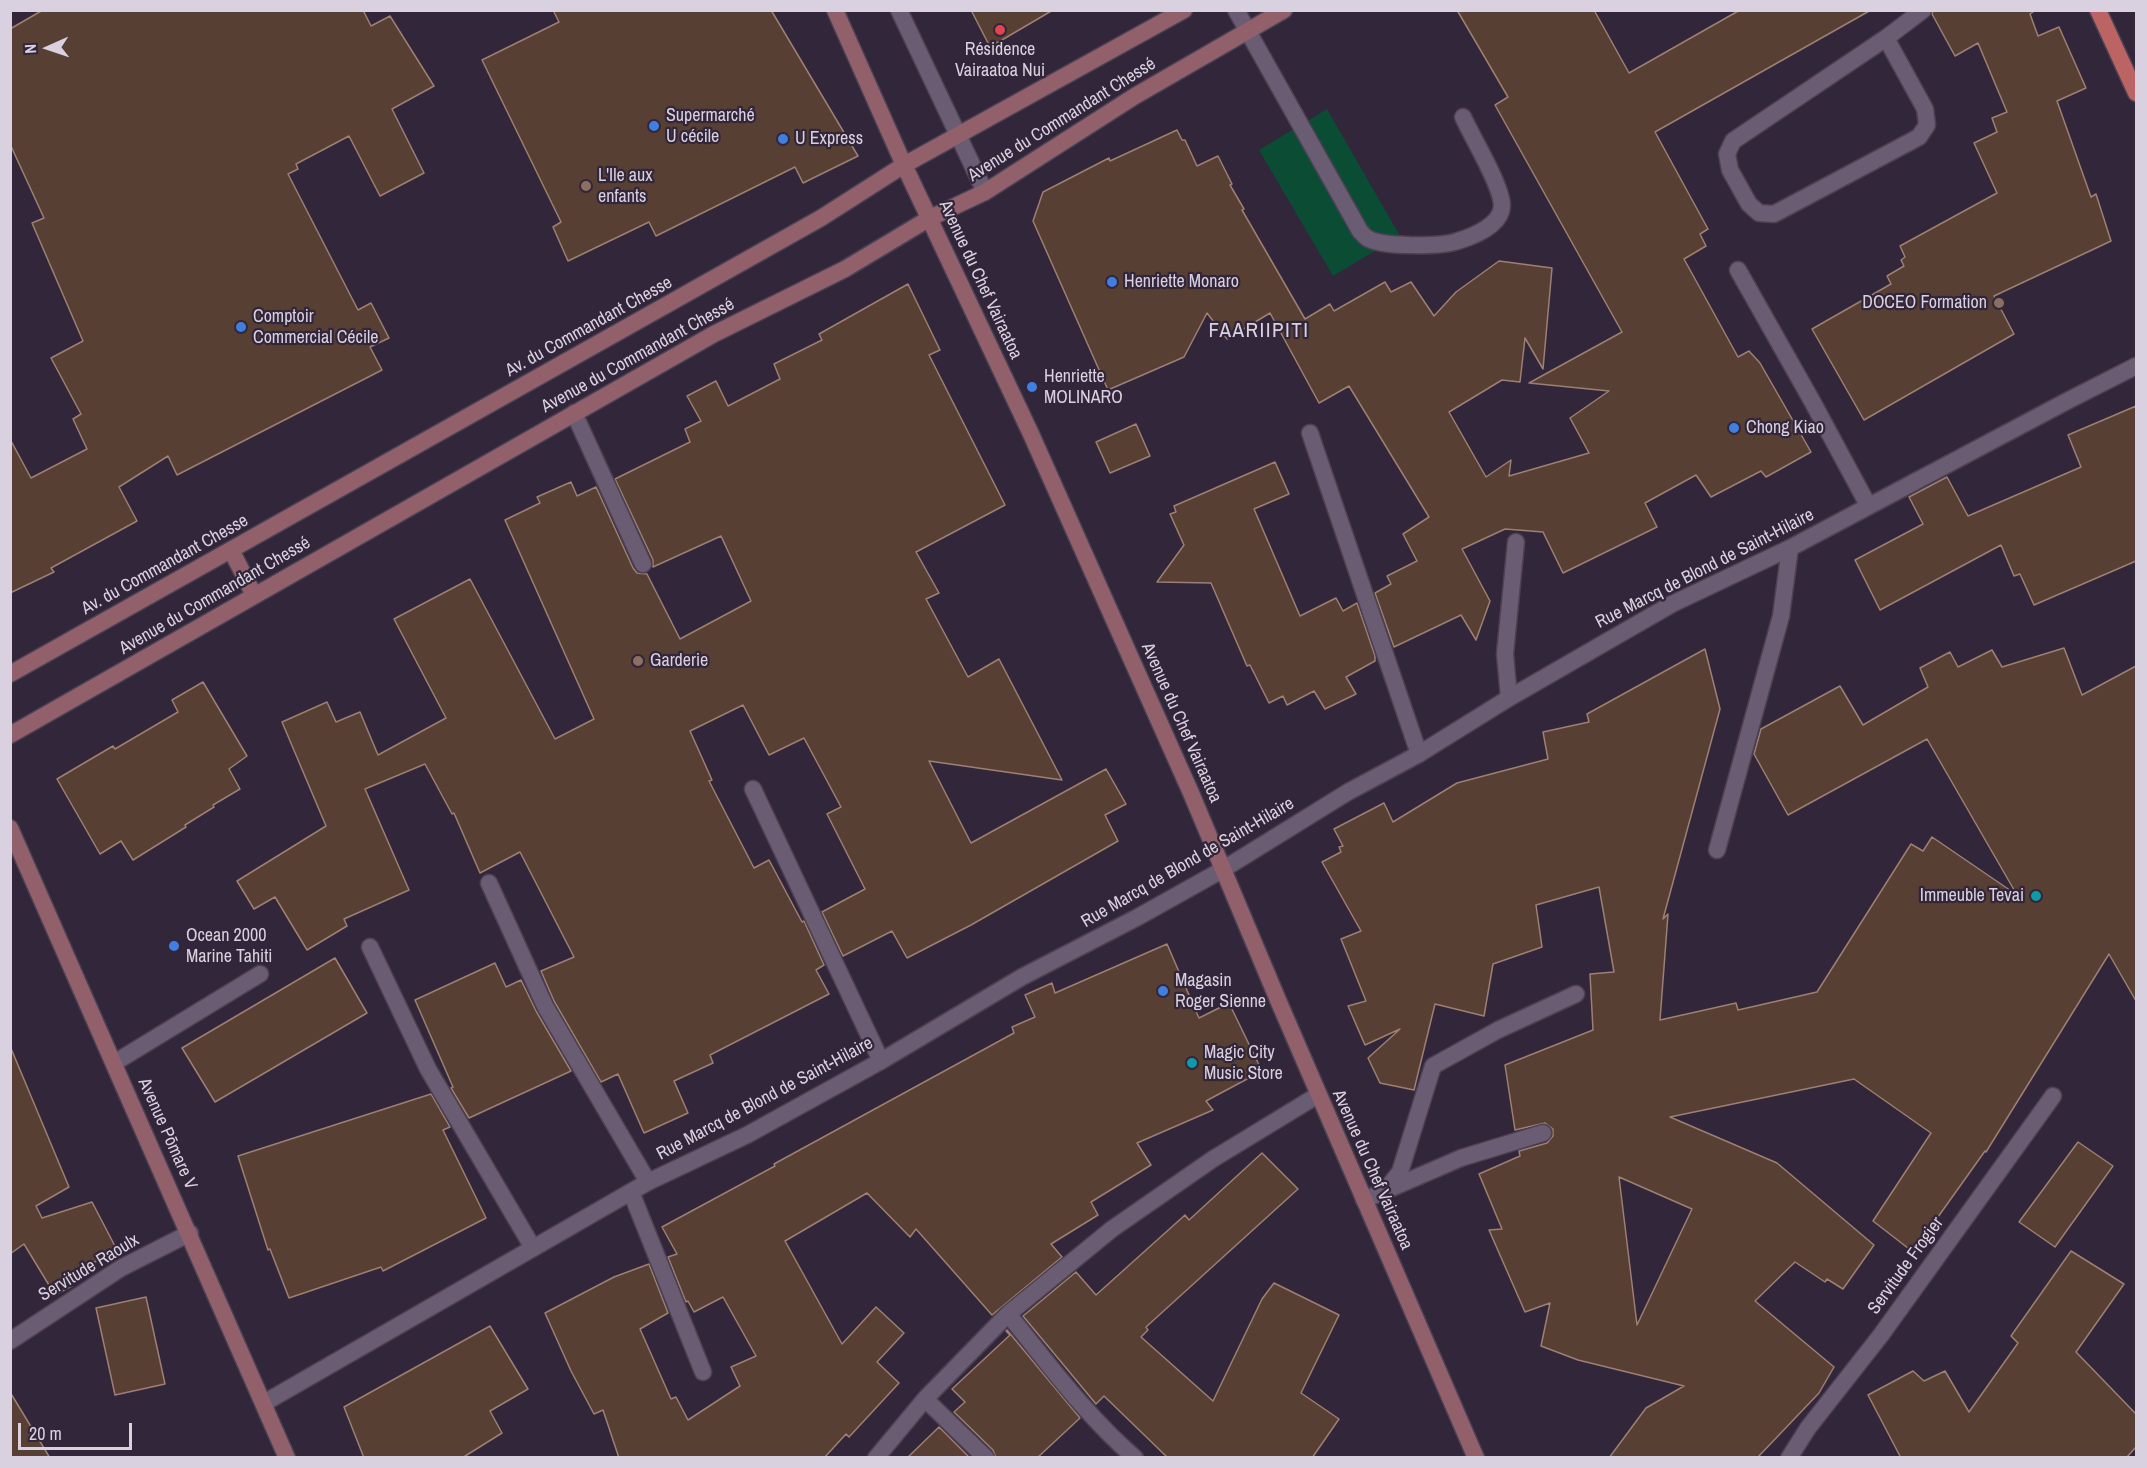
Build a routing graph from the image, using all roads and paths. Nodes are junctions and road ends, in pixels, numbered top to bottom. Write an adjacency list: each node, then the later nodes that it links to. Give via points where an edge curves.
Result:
1 (836, 10): 13 (main road, Avenue du Chef Vairaatoa)
2 (899, 10): 12 (street)
3 (1184, 10): 12 (main road, Av. du Commandant Chesse)
4 (1236, 10): 8 (street)
5 (1284, 10): 8 (main road, Avenue du Commandant Chessé)
6 (1923, 10): 9 (street)
7 (2098, 10): 10 (main road)
8 (1248, 31): 11 (street, via 1367,238 1428,245 1457,242 1494,224 1502,206 1498,190); 14 (main road, Avenue du Commandant Chessé, via 1135,96)
9 (1886, 38): 9 (street, via 1925,109 1927,125 1919,137 1774,214 1759,213 1749,204 1730,170 1727,154 1733,141)
10 (2136, 93)
11 (1462, 117)
12 (956, 136): 13 (main road, Av. du Commandant Chesse); 14 (street)
13 (904, 165): 15 (main road, Avenue du Chef Vairaatoa); 23 (main road, Av. du Commandant Chesse, via 821,218)
14 (985, 192): 15 (main road, Avenue du Commandant Chessé)
15 (930, 218): 18 (main road, Avenue du Commandant Chessé, via 845,269 714,334); 33 (main road, Avenue du Chef Vairaatoa, via 1036,444)
16 (1738, 270): 20 (street)
17 (2136, 366): 20 (street, Rue Marcq de Blond de Saint-Hilaire)
18 (574, 413): 24 (street); 25 (main road, Avenue du Commandant Chessé)
19 (1310, 433): 29 (street)
20 (1868, 505): 22 (street, Rue Marcq de Blond de Saint-Hilaire)
21 (1516, 543): 27 (street, via 1504,654)
22 (1791, 548): 27 (street, Rue Marcq de Blond de Saint-Hilaire, via 1672,604); 32 (street, via 1781,616)
23 (231, 550): 25 (main road); 26 (main road, Av. du Commandant Chesse)
24 (643, 564)
25 (254, 595): 28 (main road, Avenue du Commandant Chessé)
26 (10, 674)
27 (1509, 698): 29 (street, Rue Marcq de Blond de Saint-Hilaire)
28 (10, 735)
29 (1419, 754): 33 (street, Rue Marcq de Blond de Saint-Hilaire, via 1348,792)
30 (753, 789): 38 (street)
31 (10, 828): 39 (main road, Avenue Pōmare V)
32 (1717, 850)
33 (1222, 870): 38 (street, Rue Marcq de Blond de Saint-Hilaire, via 1022,976); 40 (main road, Avenue du Chef Vairaatoa)
34 (489, 883): 43 (street, via 545,1006)
35 (370, 947): 48 (street, via 428,1069)
36 (260, 974): 39 (street)
37 (1576, 994): 45 (street, via 1433,1066 1400,1172)
38 (880, 1061): 43 (street, Rue Marcq de Blond de Saint-Hilaire, via 747,1135)
39 (114, 1063): 47 (main road, Avenue Pōmare V)
40 (1318, 1095): 46 (main road, Avenue du Chef Vairaatoa); 49 (street, via 1213,1159 1122,1222)
41 (2053, 1096): 59 (street, Servitude Frogier)
42 (1543, 1133): 45 (street, via 1461,1158)
43 (648, 1182): 44 (street, Rue Marcq de Blond de Saint-Hilaire)
44 (631, 1192): 48 (street, Rue Marcq de Blond de Saint-Hilaire); 51 (street)
45 (1384, 1192): 46 (street)
46 (1364, 1200): 58 (main road, Avenue du Chef Vairaatoa)
47 (190, 1233): 50 (street, Servitude Raoulx, via 121,1268); 53 (main road, Avenue Pōmare V)
48 (533, 1248): 53 (street, Rue Marcq de Blond de Saint-Hilaire)
49 (1008, 1314): 52 (street); 57 (street, via 1069,1389)
50 (10, 1341)
51 (703, 1372)
52 (925, 1399): 55 (street); 56 (street)
53 (264, 1403): 54 (main road, Avenue Pōmare V)
54 (287, 1458)
55 (876, 1458)
56 (986, 1458)
57 (1135, 1458)
58 (1476, 1458)
59 (1789, 1458)

